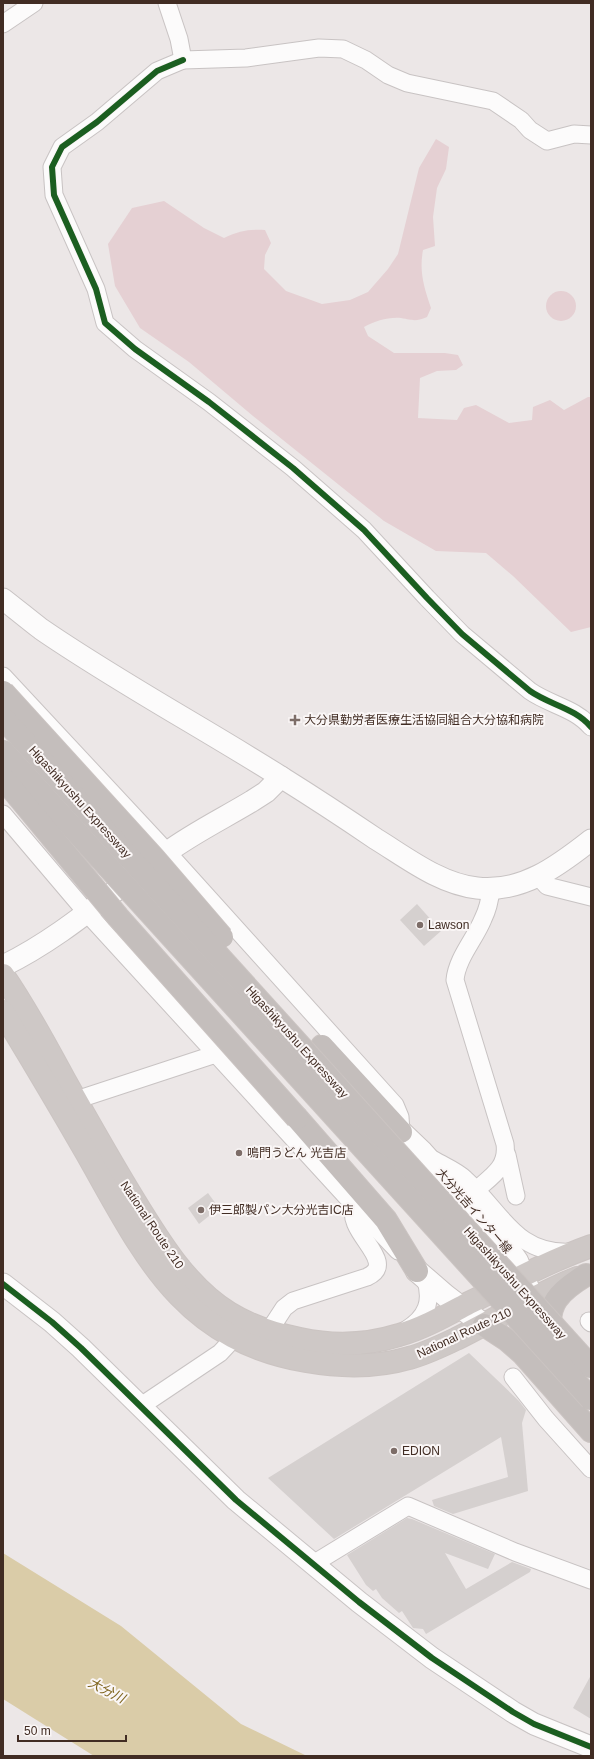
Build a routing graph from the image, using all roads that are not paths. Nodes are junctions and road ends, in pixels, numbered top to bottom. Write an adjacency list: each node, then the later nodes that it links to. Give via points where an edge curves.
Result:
1 (34, 3): 3 (street)
2 (167, 3): 4 (street)
3 (3, 24)
4 (183, 60): 5 (street, via 246,58 319,48 342,49 407,83 493,102 547,141 574,134); 10 (street, via 157,71 97,122 62,146 52,167 54,195 96,289 105,323 135,349 209,402 293,468 364,530 462,634 530,691 542,699 578,714)
5 (591, 135)
6 (3, 599): 12 (street, via 82,656)
7 (3, 676): 16 (street)
8 (3, 692): 26 (highway, bridge, via 154,858 235,953)
9 (3, 718): 44 (highway, Higashikyushu Expressway, bridge)
10 (591, 727)
11 (3, 751): 47 (highway, Higashikyushu Expressway, bridge)
12 (281, 777): 16 (street, via 266,792); 18 (street, via 440,877 464,886)
13 (3, 778): 34 (highway, bridge, via 118,917 386,1220)
14 (3, 814): 20 (street)
15 (591, 840): 17 (street, via 560,864)
16 (167, 852): 20 (street); 26 (street, via 395,1105 400,1117)
17 (538, 876): 18 (street, via 508,887); 19 (street, via 547,886)
18 (491, 889): 28 (street, via 484,916 458,966 455,980 505,1144)
19 (591, 897)
20 (87, 913): 21 (street, via 35,949); 24 (street)
21 (3, 966)
22 (3, 975): 25 (highway, National Route 210)
23 (3, 1012): 42 (highway, National Route 210, via 130,1230 153,1264 176,1293 194,1310)
24 (216, 1054): 25 (street); 31 (street)
25 (76, 1100): 40 (highway, National Route 210, via 143,1216 176,1263 193,1283 228,1312)
26 (401, 1132): 27 (main road, 大分光吉インター線)
27 (422, 1152): 29 (street, via 464,1177); 35 (main road, 大分光吉インター線, via 508,1248)
28 (506, 1155): 29 (street, via 501,1167); 30 (street)
29 (476, 1190): 32 (street, via 530,1245 549,1251)
30 (516, 1196)
31 (355, 1206): 34 (street); 40 (street, via 353,1220 377,1259 377,1270 367,1277 293,1301 284,1308)
32 (584, 1249): 35 (highway, National Route 210)
33 (588, 1274): 37 (highway, National Route 210); 43 (highway, via 565,1289 552,1306 550,1330)
34 (421, 1275): 38 (main road); 41 (street, via 429,1289 426,1310 420,1319)
35 (516, 1279): 37 (main road, 大分光吉インター線); 38 (highway, National Route 210); 39 (highway, via 501,1292)
36 (3, 1284): 48 (street, via 58,1328)
37 (532, 1299): 39 (highway, National Route 210); 43 (highway, via 544,1332)
38 (461, 1308): 39 (main road); 41 (highway, National Route 210, via 421,1328)
39 (491, 1321): 42 (highway, National Route 210, via 411,1358 363,1366 331,1365 294,1359); 49 (highway)
40 (269, 1331): 41 (highway, National Route 210, via 310,1342 334,1344)
41 (398, 1336)
42 (234, 1338): 48 (street, via 220,1354)
43 (560, 1358): 46 (highway)
44 (591, 1368)
45 (513, 1377): 50 (street)
46 (591, 1392)
47 (591, 1399)
48 (141, 1406): 51 (street, via 236,1500)
49 (591, 1431)
50 (591, 1469)
51 (313, 1564): 52 (street, via 408,1506 515,1552); 53 (street, via 396,1631 490,1697 534,1724)
52 (591, 1580)
53 (591, 1748)

